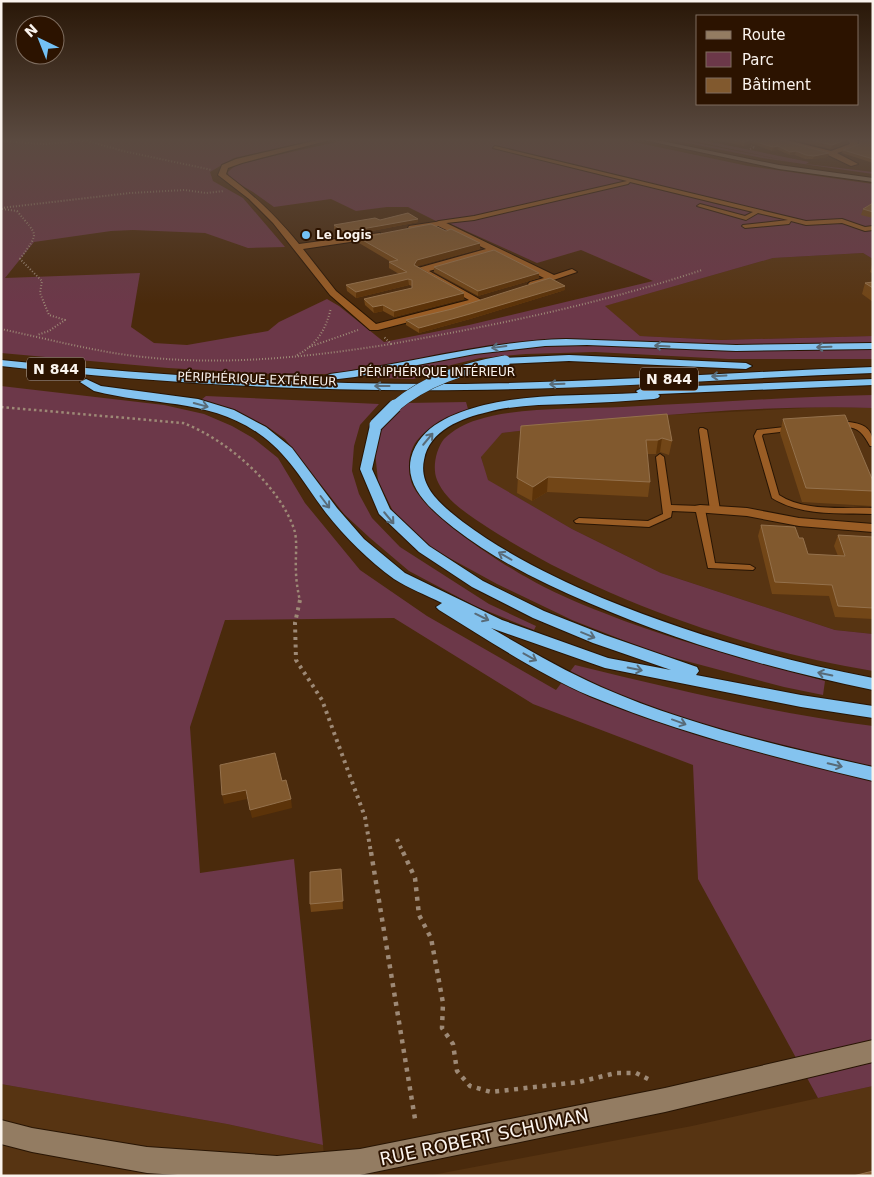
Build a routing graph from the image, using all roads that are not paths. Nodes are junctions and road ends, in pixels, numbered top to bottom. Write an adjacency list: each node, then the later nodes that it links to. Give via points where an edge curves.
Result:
1 (248, 194): 12 (street, via 276,220)
2 (577, 194): 7 (lane)
3 (687, 194): 4 (lane)
4 (713, 200): 5 (lane); 5 (lane, via 699,207 746,218)
5 (758, 212): 6 (lane)
6 (797, 221): 8 (lane); 9 (lane, via 842,221 865,229)
7 (439, 223): 10 (street); 13 (street)
8 (745, 226)
9 (873, 228)
10 (402, 230)
11 (384, 234): 12 (street)
12 (297, 247): 13 (street, via 338,298 351,304 374,328 482,300 421,270)
13 (494, 250): 15 (street)
14 (572, 272): 15 (street)
15 (553, 278): 16 (street)
16 (525, 287)
17 (873, 346): 22 (highway, one-way to 22, via 727,348 551,343 461,353 366,373 324,378 127,370)
18 (1, 363): 22 (highway, PÉRIPHÉRIQUE INTÉRIEUR / N 844)
19 (873, 365): 40 (highway, one-way to 40, bridge, via 710,365 569,358 505,361 456,372 425,385 384,414 370,435 364,465 372,493 396,526 426,551 483,586 568,627)
20 (873, 370): 22 (highway, PÉRIPHÉRIQUE INTÉRIEUR / N 844, one-way to 22, via 466,387 292,385)
21 (1, 374): 23 (highway, PÉRIPHÉRIQUE EXTÉRIEUR / N 844)
22 (110, 374)
23 (86, 382): 25 (highway, PÉRIPHÉRIQUE EXTÉRIEUR / N 844, via 239,393 384,396 524,396); 38 (highway, one-way to 38, via 98,389 198,403 230,413 262,430 288,451 359,542)
24 (873, 382): 25 (highway, PÉRIPHÉRIQUE EXTÉRIEUR / N 844)
25 (722, 388): 39 (highway, one-way to 25, via 731,650 656,625 575,592 501,554 461,526 431,500 417,477 419,452 427,438 444,425 476,411 523,403 712,392)
26 (826, 425): 29 (lane, via 845,424 863,428)
27 (806, 427): 34 (lane, via 766,430 758,436 775,496 791,505)
28 (703, 430): 33 (lane)
29 (873, 444)
30 (660, 458): 31 (lane)
31 (666, 508): 32 (lane); 35 (lane, via 668,515 648,524)
32 (700, 509): 33 (street); 37 (lane, via 710,566)
33 (715, 510): 36 (street)
34 (873, 511)
35 (579, 521)
36 (873, 528)
37 (750, 568)
38 (400, 576): 40 (highway, one-way to 40, via 496,624 605,663); 42 (highway, one-way to 42, via 452,613 595,691 704,730)
39 (873, 684)
40 (749, 690): 41 (highway)
41 (873, 712)
42 (873, 774)
43 (873, 1051): 44 (street, RUE ROBERT SCHUMAN, via 665,1100 360,1162 277,1169 147,1160)
44 (1, 1132)

